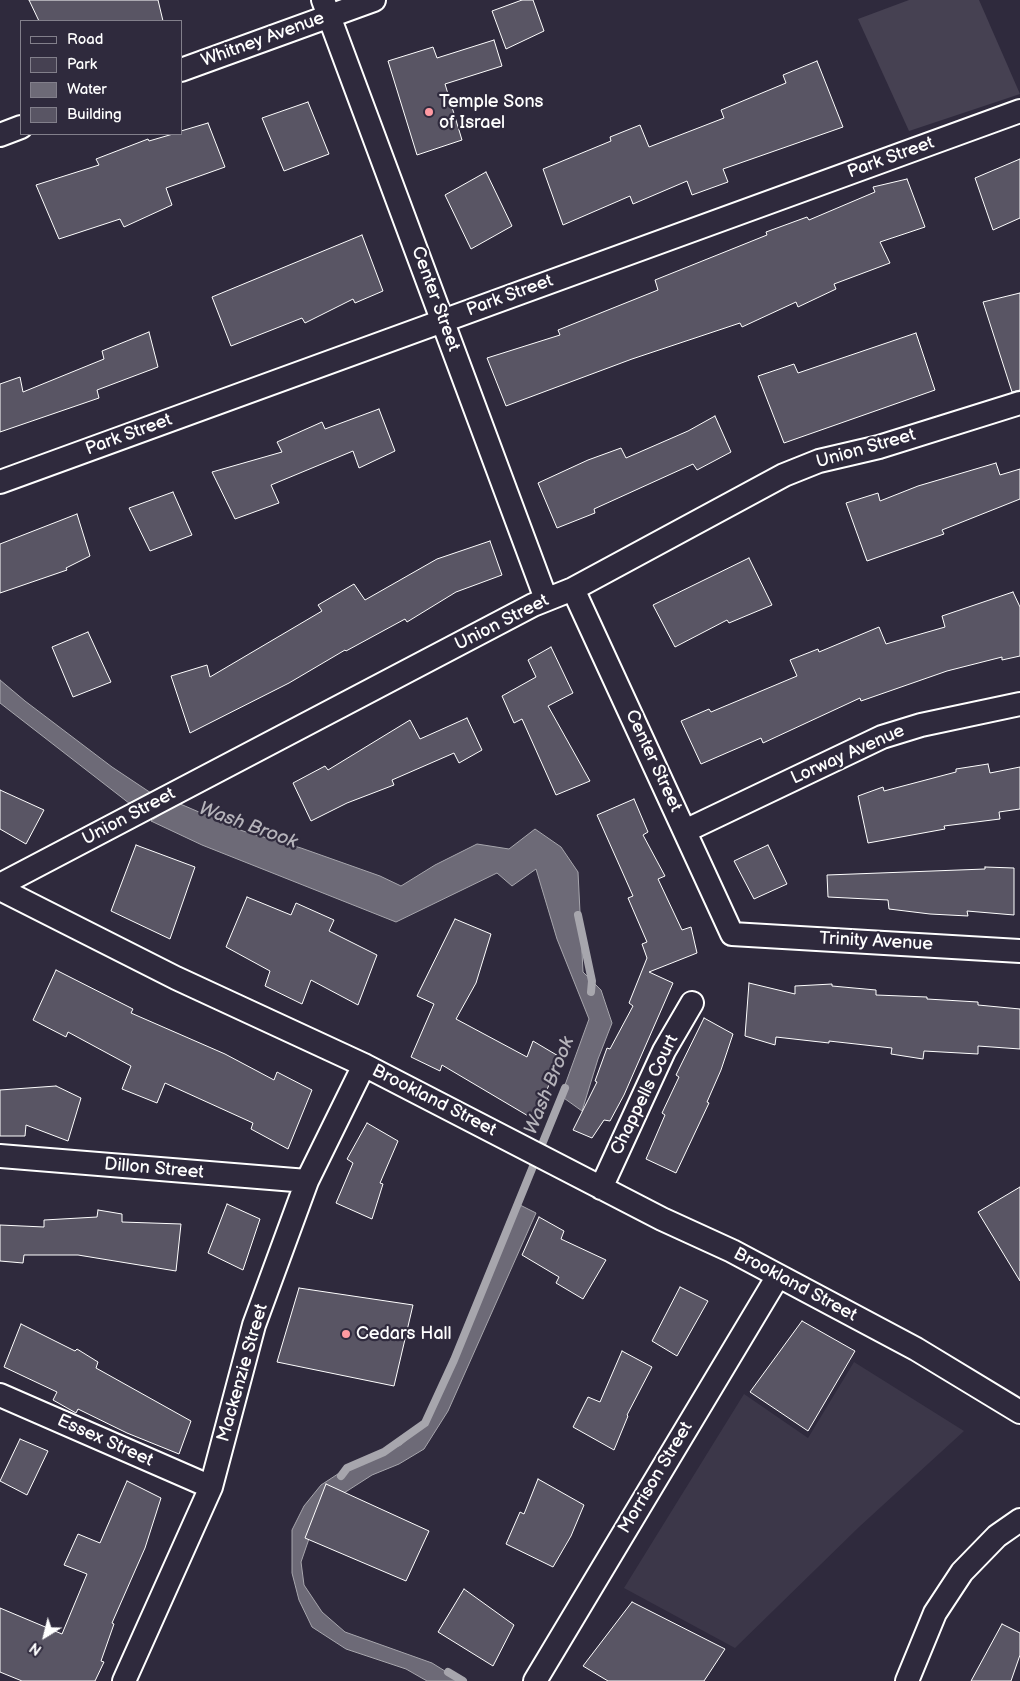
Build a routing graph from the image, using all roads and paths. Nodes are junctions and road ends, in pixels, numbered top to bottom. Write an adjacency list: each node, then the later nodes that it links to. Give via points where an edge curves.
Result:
1 (374, 0): 2 (street, Whitney Avenue)
2 (326, 8): 3 (street, Whitney Avenue); 7 (street, Center Street)
3 (182, 70)
4 (1020, 110): 7 (street, Park Street)
5 (20, 127): 6 (street)
6 (0, 135)
7 (442, 320): 9 (street, Park Street); 11 (street, Center Street)
8 (1020, 403): 10 (street, Union Street, via 801,468)
9 (0, 482)
10 (573, 589): 11 (street, Union Street); 13 (street, Center Street)
11 (546, 599): 14 (street, Union Street)
12 (1020, 704): 13 (street, Lorway Avenue, via 921,725 882,738)
13 (685, 832): 16 (street, Center Street)
14 (0, 884)
15 (0, 889): 19 (street, Brookland Street, via 185,982)
16 (732, 934): 17 (street, Trinity Avenue)
17 (1020, 951)
18 (692, 1003): 22 (street, Chappells Court, via 664,1051)
19 (364, 1065): 21 (street, Mackenzie Street); 22 (street, Brookland Street)
20 (0, 1156): 21 (street, Dillon Street)
21 (307, 1181): 26 (street, Mackenzie Street, via 254,1325)
22 (600, 1188): 23 (street, Brookland Street)
23 (778, 1276): 25 (street, Brookland Street, via 916,1349); 29 (street, Morrison Street)
24 (0, 1395): 26 (street, Essex Street)
25 (1020, 1412)
26 (211, 1487): 28 (street, Mackenzie Street)
27 (1020, 1520): 30 (street, via 996,1536 962,1572 935,1614)
28 (124, 1681)
29 (535, 1681)
30 (907, 1681)

